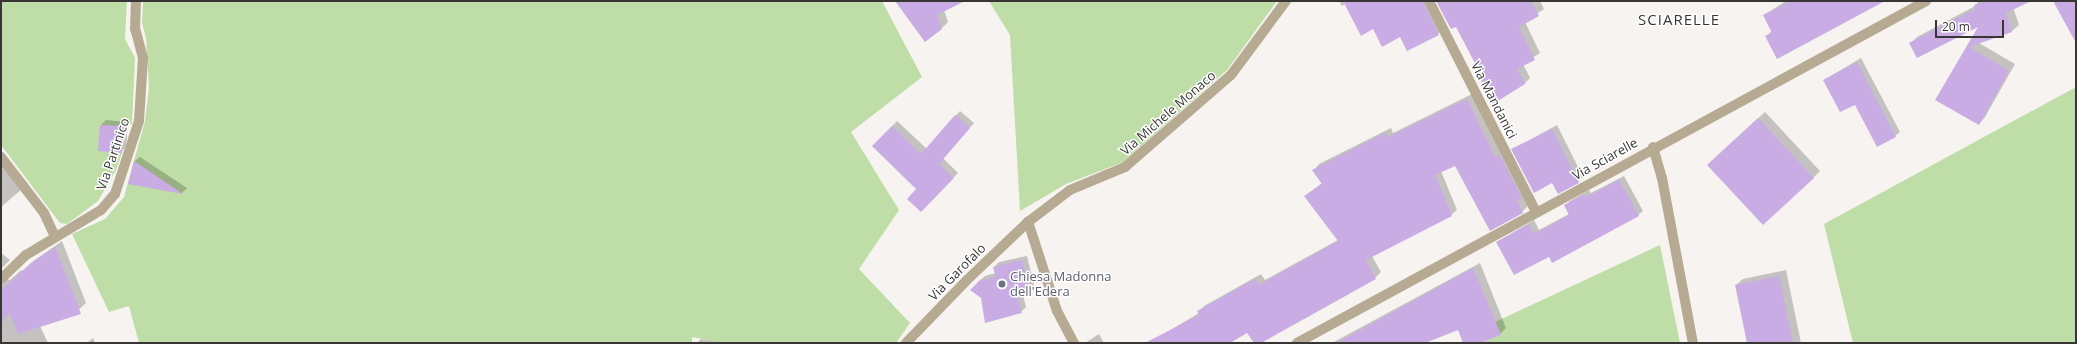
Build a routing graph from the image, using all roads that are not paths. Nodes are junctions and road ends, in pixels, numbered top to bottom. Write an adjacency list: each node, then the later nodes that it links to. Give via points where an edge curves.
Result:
1 (136, 1): 9 (street, Via Partinico, via 135,29 143,58 140,121 115,194 101,210)
2 (1286, 1): 8 (street, Via Michele Monaco, via 1231,75 1125,167 1070,190)
3 (1429, 1): 7 (street, Via Mandanici)
4 (1926, 1): 5 (street, Via Sciarelle)
5 (1653, 147): 7 (street, Via Sciarelle); 14 (street, via 1662,178)
6 (1, 157): 9 (street, via 44,213)
7 (1536, 212): 13 (street, Via Sciarelle)
8 (1028, 222): 11 (street, Via Garofalo); 12 (street, via 1057,311)
9 (54, 237): 10 (street, Via Partinico, via 26,255)
10 (1, 279)
11 (906, 343)
12 (1074, 343)
13 (1297, 343)
14 (1693, 343)

